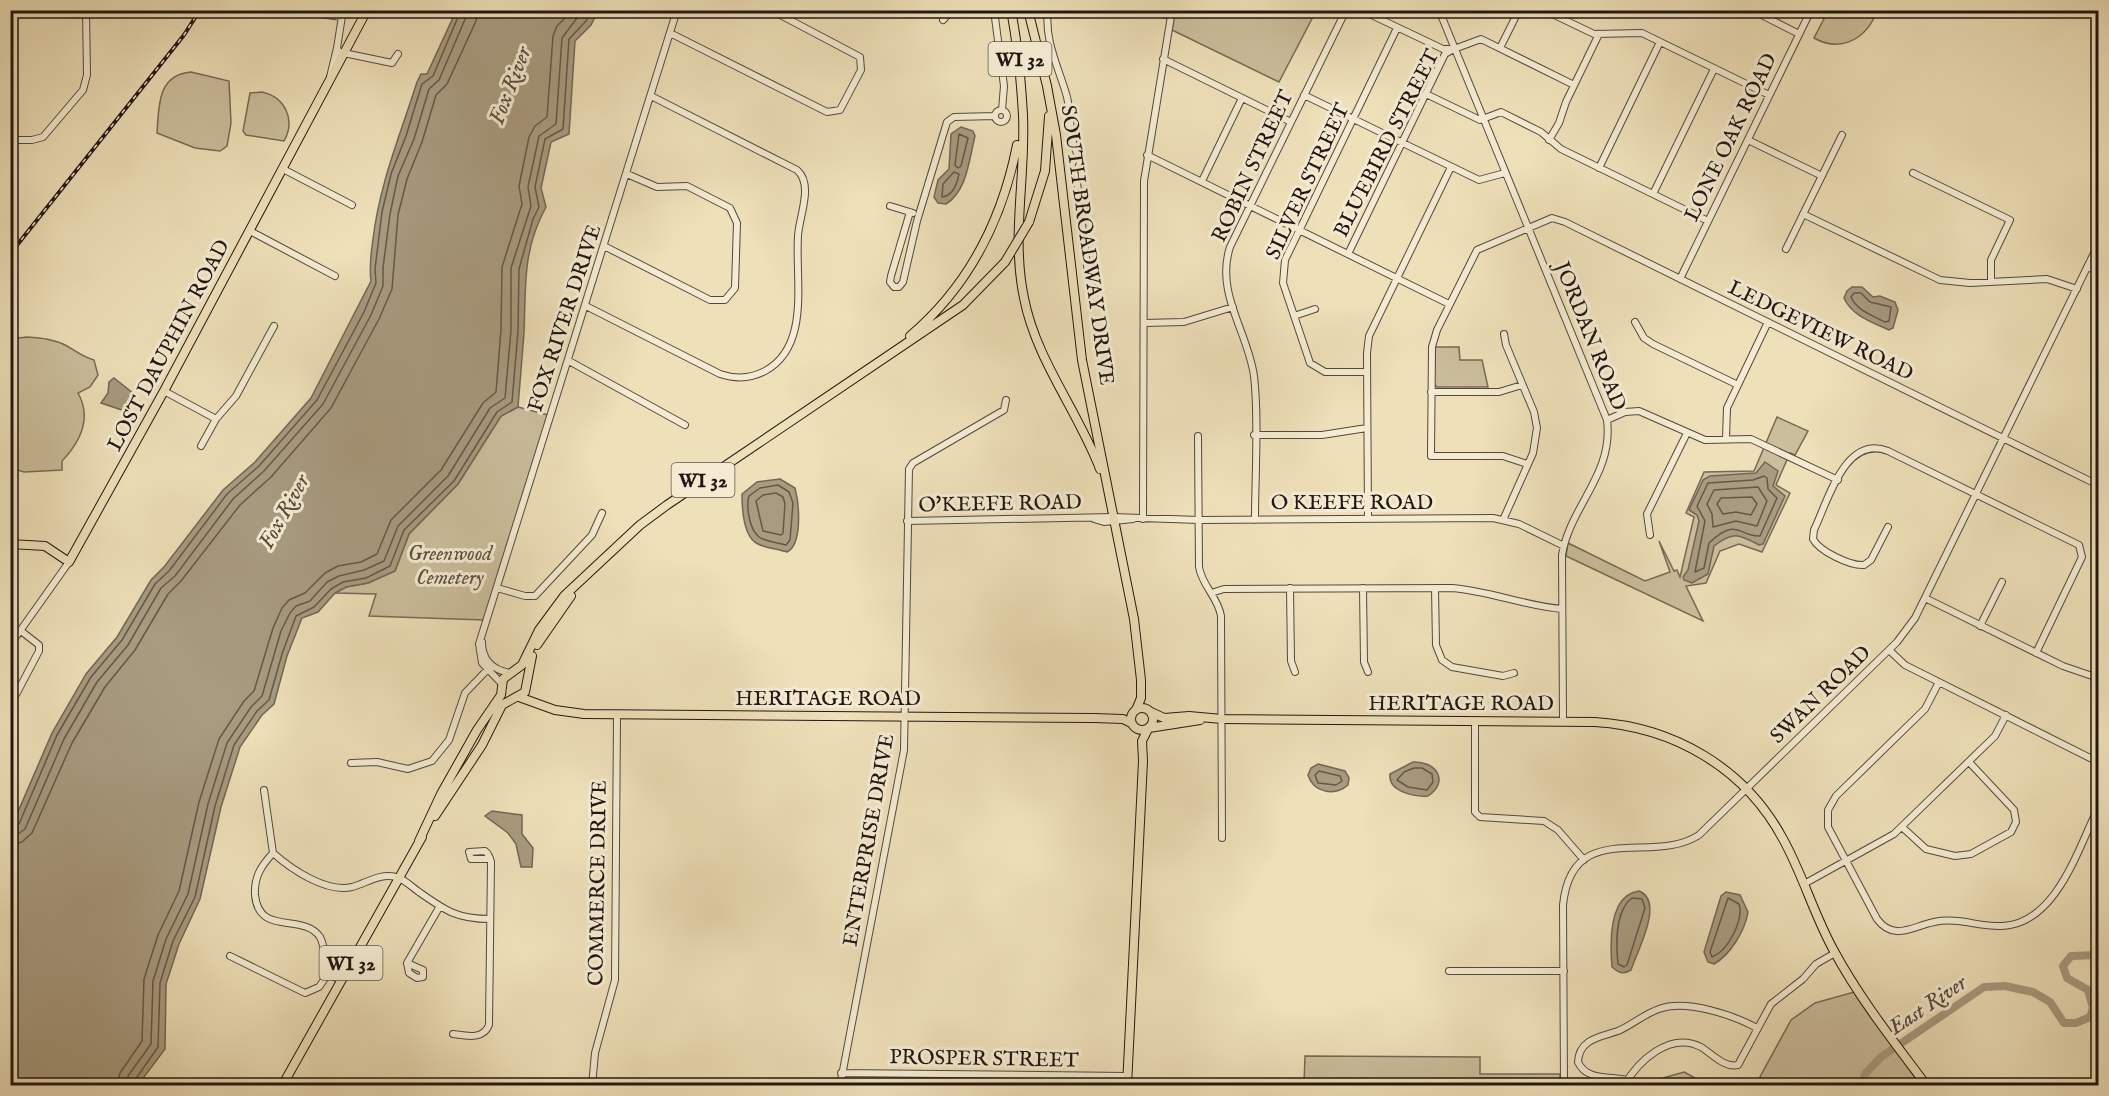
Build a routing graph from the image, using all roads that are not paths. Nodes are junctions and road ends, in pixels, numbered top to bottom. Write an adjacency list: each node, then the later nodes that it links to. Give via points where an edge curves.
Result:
1 (86, 10): 49 (street, via 87,75 83,90 43,137)
2 (288, 10): 20 (street)
3 (367, 10): 29 (main road, LOST DAUPHIN ROAD)
4 (677, 10): 23 (street, FOX RIVER DRIVE)
5 (771, 10): 23 (street, via 859,56 861,70 842,108 827,112)
6 (952, 10): 21 (street)
7 (994, 10): 41 (street, via 1004,86)
8 (1011, 10): 40 (main road, SOUTH BROADWAY DRIVE / WI 32)
9 (1028, 10): 33 (main road, WI 32)
10 (1048, 10): 81 (street, via 1046,26 1067,97 1074,152 1081,160 1076,174 1089,282)
11 (1144, 10): 19 (street)
12 (1346, 10): 36 (street, ROBIN STREET)
13 (1361, 10): 22 (street)
14 (1439, 10): 28 (street, JORDAN ROAD)
15 (1519, 10): 27 (street)
16 (1544, 10): 24 (street)
17 (1752, 10): 25 (street)
18 (1811, 10): 25 (street, LONE OAK ROAD)
19 (1171, 13): 31 (street)
20 (342, 14): 29 (street, via 340,40 344,48)
21 (943, 20)
22 (1397, 28): 28 (street, via 1443,49); 43 (street, SILVER STREET)
23 (670, 33): 38 (street, FOX RIVER DRIVE)
24 (1599, 34): 26 (street, via 1635,32); 34 (street)
25 (1799, 34): 37 (street, LONE OAK ROAD)
26 (1660, 42): 32 (street); 53 (street)
27 (1500, 48): 28 (street, via 1481,39); 34 (street)
28 (1454, 49): 35 (street, BLUEBIRD STREET, via 1445,54); 44 (street, JORDAN ROAD)
29 (340, 51): 30 (street, via 392,63); 54 (main road, LOST DAUPHIN ROAD, via 330,81)
30 (398, 54)
31 (1163, 58): 39 (street); 51 (street)
32 (1714, 69): 37 (street); 60 (street)
33 (1044, 80): 93 (main road, WI 32, bridge, via 1049,116 1047,156 1029,222 1005,262 963,305); 114 (main road, SOUTH BROADWAY DRIVE, via 1056,135 1078,339)
34 (1574, 85): 47 (street)
35 (1426, 94): 44 (street); 50 (street, BLUEBIRD STREET)
36 (1304, 95): 43 (street); 45 (street, ROBIN STREET)
37 (1769, 95): 48 (street, LONE OAK ROAD)
38 (651, 96): 57 (street, FOX RIVER DRIVE); 84 (street, via 800,173 806,188 800,220 794,337 780,359 758,375 743,378 720,374)
39 (1242, 98): 45 (street); 59 (street)
40 (1022, 109): 93 (main road, WI 32, via 1011,175 983,247 953,292); 114 (main road, SOUTH BROADWAY DRIVE, via 1019,233 1024,298 1037,340 1091,444)
41 (1002, 110): 42 (street); 42 (street, via 1007,114 1005,121 999,122)
42 (995, 116): 65 (street, via 954,117 947,122)
43 (1353, 119): 50 (street); 69 (street, SILVER STREET)
44 (1484, 119): 47 (street, via 1501,112); 55 (street, JORDAN ROAD)
45 (1291, 122): 62 (street, ROBIN STREET)
46 (1842, 135): 58 (street)
47 (1549, 140): 53 (street)
48 (1748, 140): 58 (street); 67 (street, LONE OAK ROAD)
49 (10, 141)
50 (1402, 143): 52 (street); 74 (street, BLUEBIRD STREET)
51 (1147, 154): 59 (street); 90 (street)
52 (1451, 166): 55 (street, via 1482,181); 78 (street)
53 (1599, 168): 60 (street)
54 (283, 169): 61 (street); 70 (main road, LOST DAUPHIN ROAD)
55 (1505, 173): 68 (street, JORDAN ROAD)
56 (1913, 173): 80 (street, via 2010,220 1991,260)
57 (627, 174): 72 (street, FOX RIVER DRIVE); 72 (street, via 657,187 687,186 730,208 737,223 732,294 725,300 714,301)
58 (1822, 176): 66 (street)
59 (1202, 181): 62 (street)
60 (1653, 194): 67 (street)
61 (352, 205)
62 (1250, 205): 69 (street); 85 (street, ROBIN STREET, via 1226,264)
63 (890, 206): 64 (street)
64 (910, 212): 65 (street); 65 (street, via 890,280 897,287 903,282)
65 (919, 214)
66 (1803, 214): 73 (street); 80 (street, via 1940,280)
67 (1708, 221): 79 (street, LONE OAK ROAD)
68 (1528, 227): 79 (street, LEDGEVIEW ROAD, via 1558,219); 83 (street, LEDGEVIEW ROAD, via 1477,250); 102 (street, JORDAN ROAD)
69 (1299, 230): 74 (street); 87 (street, SILVER STREET, via 1282,271)
70 (250, 231): 77 (street); 98 (main road, LOST DAUPHIN ROAD)
71 (2098, 245): 75 (street, SWAN ROAD)
72 (604, 246): 84 (street, FOX RIVER DRIVE)
73 (1786, 249)
74 (1348, 254): 78 (street)
75 (2088, 267): 76 (street); 82 (street, SWAN ROAD)
76 (2098, 272)
77 (335, 276)
78 (1397, 278): 83 (street); 95 (street, via 1369,336)
79 (1680, 279): 89 (street, LEDGEVIEW ROAD)
80 (1991, 282): 82 (street, via 2048,279)
81 (1094, 287)
82 (2077, 289): 108 (street, SWAN ROAD)
83 (1449, 304): 99 (street, LEDGEVIEW ROAD, via 1432,347)
84 (586, 306): 94 (street, FOX RIVER DRIVE)
85 (1233, 307): 90 (street, via 1184,322); 106 (street, ROBIN STREET, via 1253,371)
86 (1315, 309): 87 (street)
87 (1294, 316): 95 (street, SILVER STREET, via 1314,367 1325,372)
88 (1635, 322): 97 (street, via 1644,338 1653,344)
89 (1768, 322): 97 (street); 108 (street, LEDGEVIEW ROAD)
90 (1144, 323): 119 (street)
91 (274, 326): 101 (street, via 236,396)
92 (1504, 334): 96 (street)
93 (894, 351): 132 (main road, WI 32, via 667,505)
94 (569, 361): 103 (street); 134 (street, FOX RIVER DRIVE)
95 (1367, 372): 104 (street)
96 (1522, 385): 99 (street, via 1499,392); 111 (street, via 1537,428)
97 (1738, 385): 109 (street, via 1725,412)
98 (164, 391): 101 (street); 127 (main road, LOST DAUPHIN ROAD)
99 (1431, 392): 111 (street, LEDGEVIEW ROAD, via 1431,456 1503,456)
100 (1006, 400): 122 (street, ENTERPRISE DRIVE, via 1004,410 913,463 908,476)
101 (216, 419): 110 (street)
102 (1607, 420): 105 (street, via 1639,411); 130 (street, JORDAN ROAD, via 1609,438 1604,461)
103 (685, 425)
104 (1367, 428): 106 (street, via 1322,435); 121 (street)
105 (1687, 433): 109 (street, via 1705,440); 126 (street, via 1647,514)
106 (1254, 435): 120 (street, ROBIN STREET)
107 (1198, 436): 123 (street)
108 (2003, 437): 113 (street, LEDGEVIEW ROAD); 115 (street, SWAN ROAD)
109 (1726, 440): 112 (street, via 1756,440)
110 (201, 446)
111 (1527, 464): 124 (street)
112 (1838, 480): 115 (street, via 1856,453 1878,448); 125 (street, via 1813,532 1816,544 1864,565 1871,560)
113 (2098, 485)
114 (1107, 486): 117 (main road, SOUTH BROADWAY DRIVE)
115 (1976, 494): 139 (street, SWAN ROAD); 146 (street, via 2081,548 2082,557)
116 (602, 513): 134 (street, via 592,535 535,596)
117 (1114, 519): 118 (street, O'KEEFE ROAD); 122 (street, O'KEEFE ROAD); 153 (main road, SOUTH BROADWAY DRIVE, via 1134,619)
118 (1133, 519): 119 (street, O KEEFE ROAD)
119 (1143, 519): 123 (street, O KEEFE ROAD)
120 (1255, 519): 121 (street, O KEEFE ROAD); 123 (street, O KEEFE ROAD)
121 (1368, 519): 124 (street, O KEEFE ROAD)
122 (907, 520): 164 (street, ENTERPRISE DRIVE)
123 (1199, 520): 138 (street, via 1200,574)
124 (1503, 520): 130 (street, O KEEFE ROAD)
125 (1888, 527)
126 (1650, 535)
127 (82, 542): 129 (main road, via 64,551); 131 (main road, LOST DAUPHIN ROAD)
128 (10, 544): 129 (main road)
129 (45, 546): 131 (main road)
130 (1564, 546): 140 (street, JORDAN ROAD)
131 (69, 562): 142 (street, LOST DAUPHIN ROAD)
132 (590, 573): 150 (main road, WI 32, via 550,613 522,665); 154 (main road, WI 32, via 542,636 529,663)
133 (2002, 582): 141 (street)
134 (497, 588): 143 (street, FOX RIVER DRIVE)
135 (1290, 588): 136 (street); 138 (street, via 1224,589); 148 (street, via 1291,661)
136 (1363, 588): 137 (street); 149 (street, via 1364,662)
137 (1435, 588): 140 (street, via 1480,591 1543,608); 151 (street, via 1436,645 1442,660 1452,667 1503,676)
138 (1211, 593): 167 (street, via 1221,616)
139 (1925, 598): 141 (street); 145 (street, SWAN ROAD, via 1906,631)
140 (1562, 609): 169 (street, JORDAN ROAD)
141 (1980, 626): 146 (street)
142 (21, 631): 144 (street, LOST DAUPHIN ROAD); 158 (street, via 39,645 39,651)
143 (482, 636): 147 (street, FOX RIVER DRIVE, via 479,652); 150 (street, via 486,660 494,668)
144 (10, 645)
145 (1889, 650): 155 (street, via 1902,663); 176 (street, SWAN ROAD)
146 (2036, 653): 152 (street)
147 (488, 669): 156 (street, FOX RIVER DRIVE); 174 (street, via 465,693 449,740 437,757 416,768)
148 (1295, 672)
149 (1368, 672)
150 (512, 673): 154 (main road, via 522,674); 156 (main road, WI 32)
151 (1514, 673)
152 (2098, 678)
153 (1141, 680): 159 (main road, SOUTH BROADWAY DRIVE, via 1141,698); 161 (main road, SOUTH BROADWAY DRIVE)
154 (527, 682): 157 (main road, WI 32, via 525,692); 160 (main road, HERITAGE ROAD, via 533,694)
155 (1939, 682): 163 (street); 185 (street, via 1925,709 1830,805 1828,827)
156 (502, 686): 157 (main road, via 507,695); 181 (main road, WI 32, via 499,698 437,801)
157 (517, 697): 160 (main road, HERITAGE ROAD); 181 (main road, WI 32, via 502,705 482,745)
158 (10, 706)
159 (1135, 710): 161 (main road); 165 (main road, HERITAGE ROAD); 170 (main road)
160 (561, 711): 162 (main road, HERITAGE ROAD)
161 (1151, 712): 166 (main road, HERITAGE ROAD, via 1164,718); 171 (main road, via 1154,720)
162 (617, 715): 164 (main road, HERITAGE ROAD); 203 (street, COMMERCE DRIVE, via 615,981 595,1053)
163 (2006, 716): 172 (street, via 1995,736); 173 (street)
164 (906, 717): 165 (main road, HERITAGE ROAD); 199 (street, ENTERPRISE DRIVE, via 902,764)
165 (1094, 718): 170 (main road, HERITAGE ROAD, via 1123,719)
166 (1207, 719): 167 (main road, HERITAGE ROAD); 171 (main road, HERITAGE ROAD)
167 (1222, 719): 168 (main road, HERITAGE ROAD); 180 (street)
168 (1475, 721): 169 (main road, HERITAGE ROAD); 184 (street, via 1475,812 1480,817 1544,820)
169 (1563, 722): 176 (main road, HERITAGE ROAD, via 1610,723 1645,729 1708,758)
170 (1132, 724): 171 (main road, via 1140,730); 175 (main road)
171 (1149, 728): 175 (main road, via 1142,741)
172 (1968, 762): 179 (street); 179 (street, via 2012,807 2016,822 2011,832 1960,856 1926,849)
173 (2098, 762)
174 (351, 763)
175 (1142, 769): 200 (main road)
176 (1747, 789): 184 (street, SWAN ROAD, via 1687,842 1609,848); 187 (main road, via 1776,826)
177 (264, 790): 182 (street)
178 (2098, 808): 185 (street, via 2050,902 2034,917 2011,925 1954,920 1932,922 1903,932 1889,930 1877,919)
179 (1902, 827): 185 (street)
180 (1222, 838)
181 (419, 841): 186 (main road, WI 32)
182 (273, 853): 186 (street, via 316,881 339,887 386,875); 195 (street, via 257,877 257,908 262,916 310,928 320,938)
183 (490, 859): 189 (street)
184 (1584, 860): 194 (street, via 1573,872 1564,893)
185 (1846, 862): 187 (street)
186 (399, 878): 188 (street); 196 (main road, WI 32)
187 (1804, 884): 190 (main road)
188 (440, 906): 189 (street, via 465,919); 192 (street)
189 (490, 919): 198 (street, via 489,1028 479,1036)
190 (1835, 953): 197 (street, via 1816,964 1772,1004); 207 (main road)
191 (230, 956): 195 (street, via 305,993 319,987)
192 (407, 963)
193 (1449, 971): 194 (street)
194 (1564, 971): 206 (street)
195 (328, 974): 196 (street)
196 (341, 980): 202 (main road, WI 32)
197 (1756, 1028): 201 (street, via 1736,1065 1727,1065 1696,1045 1676,1043 1651,1055); 201 (street, via 1728,1014 1667,1007 1596,1037 1581,1049 1578,1062 1584,1070)
198 (453, 1035)
199 (841, 1073): 200 (street, PROSPER STREET); 204 (street, ENTERPRISE DRIVE)
200 (1127, 1076): 205 (main road)
201 (1625, 1083)
202 (282, 1086)
203 (592, 1086)
204 (840, 1086)
205 (1127, 1086)
206 (1564, 1086)
207 (1927, 1086)

